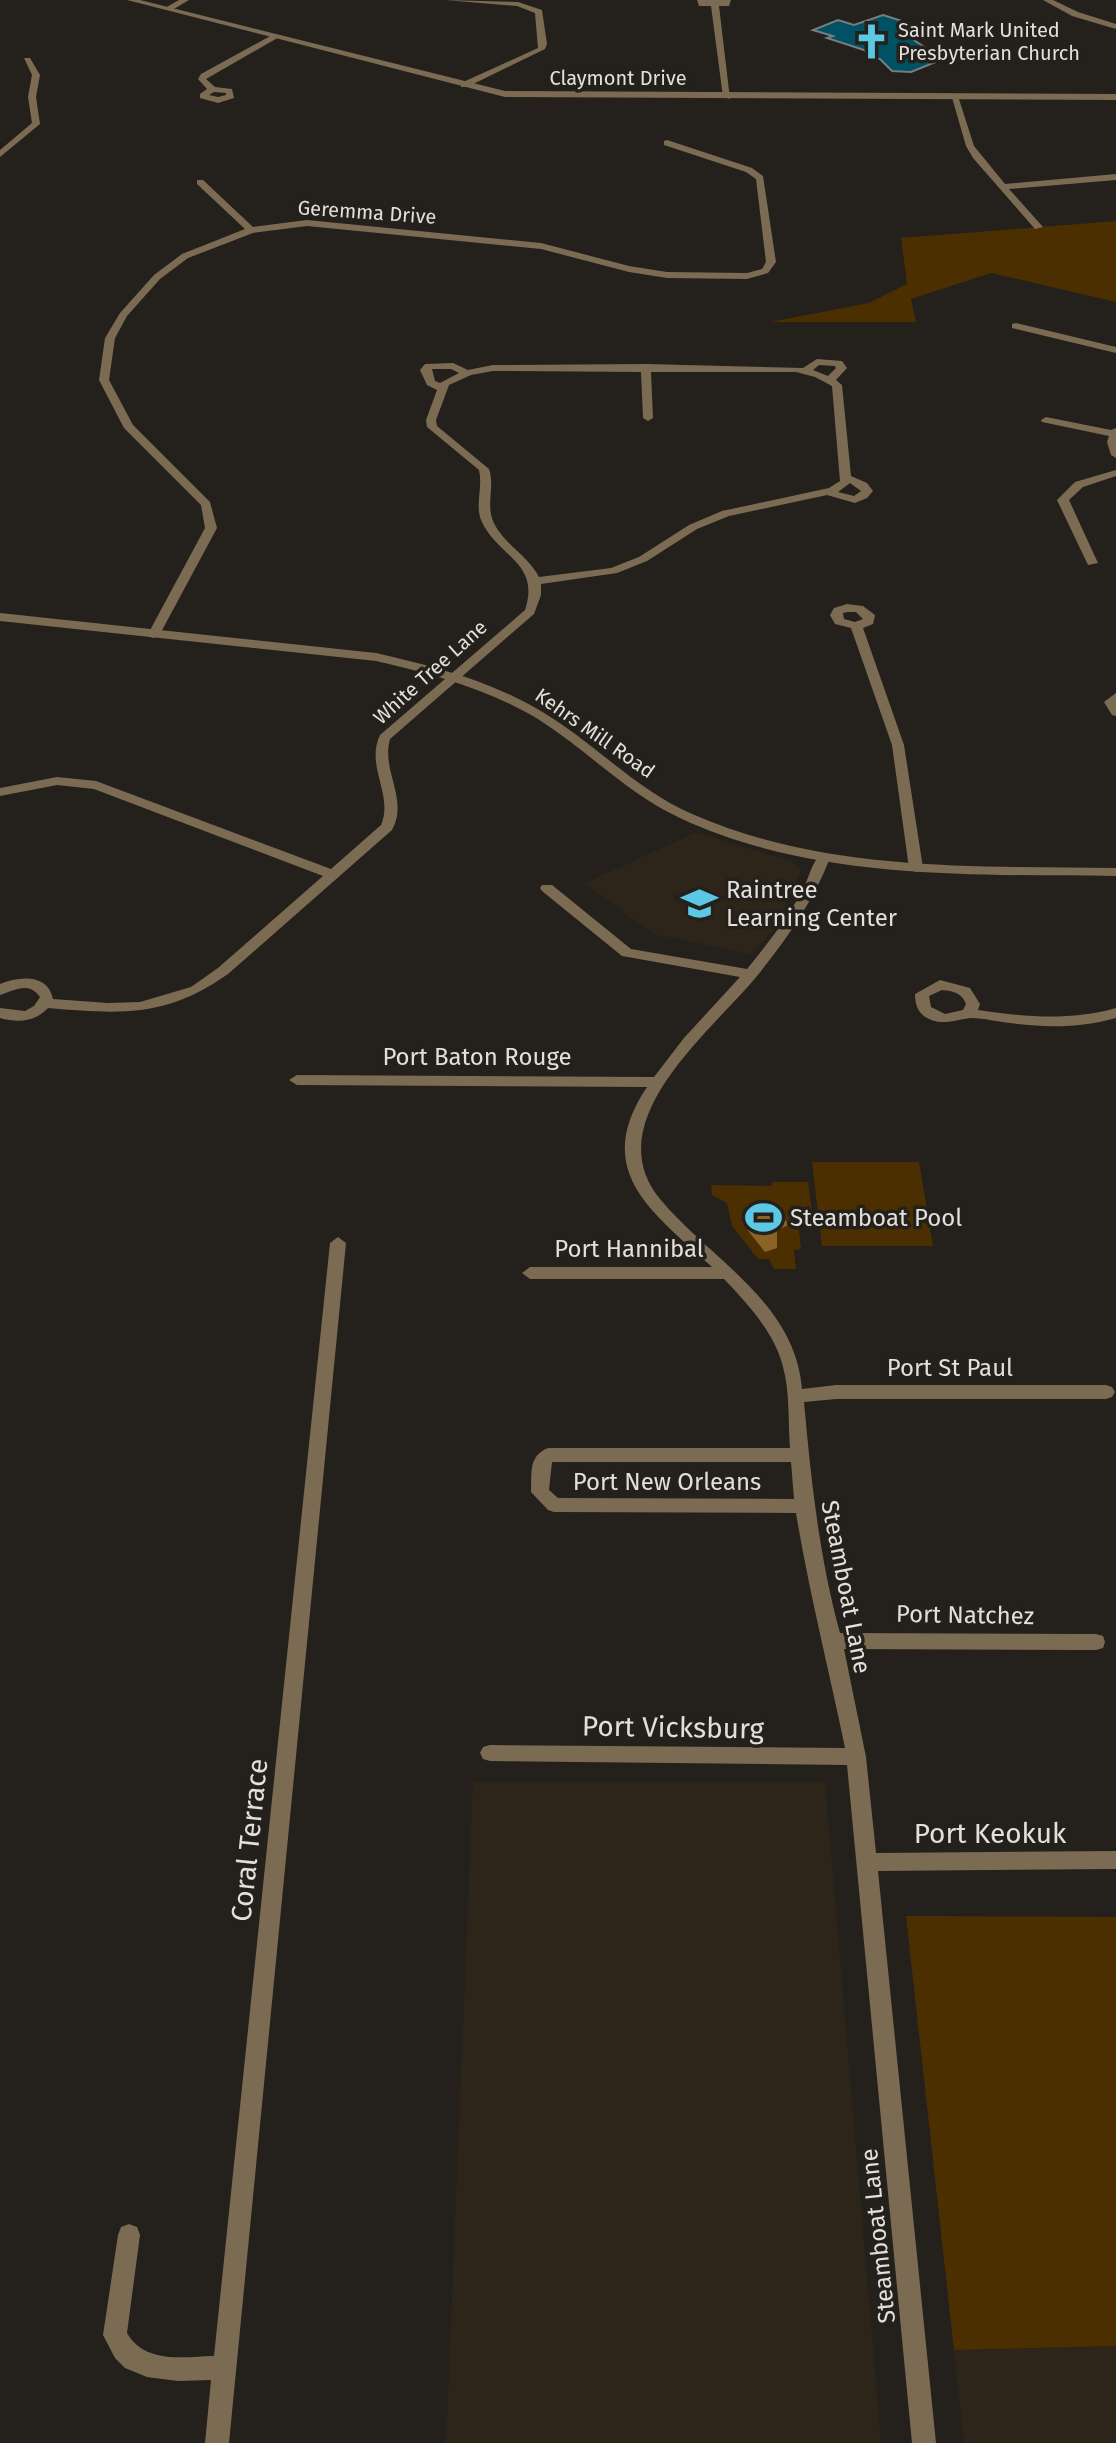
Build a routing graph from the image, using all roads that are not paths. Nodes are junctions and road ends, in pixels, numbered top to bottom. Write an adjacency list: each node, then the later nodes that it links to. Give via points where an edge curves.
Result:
1 (131, 0): 8 (street, Claymont Drive)
2 (185, 0): 8 (street)
3 (449, 0): 12 (street, via 536,10 543,44)
4 (701, 0): 7 (street)
5 (727, 0): 7 (street)
6 (1047, 0): 9 (street)
7 (715, 6): 15 (street)
8 (169, 8): 10 (street, Claymont Drive)
9 (1116, 27)
10 (277, 36): 12 (street, Claymont Drive); 13 (street, via 208,72 202,79)
11 (27, 60): 18 (street, via 36,75 36,124)
12 (464, 85): 15 (street, Claymont Drive, via 533,96)
13 (212, 89)
14 (954, 96): 15 (street, Claymont Drive); 16 (street, Claymont Drive); 21 (street, via 970,146)
15 (727, 97)
16 (1116, 97)
17 (667, 143): 23 (street, Geremma Drive, via 760,178 771,262 765,271 747,276 667,275 541,246 317,224)
18 (0, 154)
19 (1116, 177): 21 (street)
20 (200, 182): 23 (street)
21 (1001, 187): 22 (street)
22 (1038, 227)
23 (251, 230): 40 (street, Geremma Drive, via 171,266 144,290 110,338 104,380 109,396 128,426 206,504 210,515 206,540)
24 (1016, 326): 25 (street)
25 (1116, 350)
26 (646, 367): 27 (street, via 493,368); 29 (street); 34 (street, via 819,375 839,390)
27 (466, 373): 28 (street); 28 (street, via 453,366 429,366 427,377)
28 (441, 388): 37 (street, via 432,427 484,469 486,518)
29 (648, 418)
30 (1046, 420): 31 (street)
31 (1115, 433): 32 (street)
32 (1116, 455)
33 (1116, 473): 36 (street, via 1083,482 1063,500)
34 (846, 478): 35 (street); 35 (street, via 863,485 865,495 840,498)
35 (829, 492): 37 (street, via 726,513 613,571)
36 (1092, 563)
37 (535, 581): 41 (street, White Tree Lane, via 536,600 530,611)
38 (0, 617): 40 (street, Kehrs Mill Road)
39 (856, 626): 46 (street, via 898,745)
40 (154, 634): 41 (street, Kehrs Mill Road, via 376,657)
41 (452, 677): 45 (street, Kehrs Mill Road, via 526,707 626,781 686,816 753,841); 48 (street, White Tree Lane, via 384,738 379,757 392,820)
42 (1116, 697): 43 (street, via 1110,702)
43 (1116, 712)
44 (0, 792): 48 (street, via 57,781 96,785)
45 (823, 858): 46 (street, Kehrs Mill Road); 50 (street, Steamboat Lane, via 802,907)
46 (916, 868): 47 (street, Kehrs Mill Road)
47 (1116, 872)
48 (333, 875): 52 (street, White Tree Lane, via 223,971 183,996 125,1008)
49 (547, 888): 50 (street, via 627,953)
50 (750, 974): 57 (street, Steamboat Lane)
51 (0, 990): 52 (street, via 16,983 34,984 46,992)
52 (45, 1003): 53 (street, White Tree Lane, via 27,1016)
53 (0, 1013)
54 (969, 1013): 55 (street, via 1012,1020 1094,1019)
55 (1116, 1013)
56 (297, 1080): 57 (street, Port Baton Rouge)
57 (657, 1082): 60 (street, Steamboat Lane, via 632,1134 636,1174 669,1219)
58 (338, 1243): 72 (street, Coral Terrace)
59 (530, 1273): 60 (street, Port Hannibal)
60 (728, 1273): 62 (street, Steamboat Lane, via 785,1346)
61 (1106, 1392): 62 (street, Port St Paul)
62 (794, 1396): 63 (street, Steamboat Lane)
63 (800, 1455): 64 (street, Steamboat Lane); 64 (street, Port New Orleans, via 548,1455 541,1461 540,1492 554,1505)
64 (804, 1506): 65 (street, Steamboat Lane)
65 (833, 1641): 66 (street, Port Natchez); 68 (street, Steamboat Lane)
66 (1096, 1642)
67 (490, 1753): 68 (street, Port Vicksburg)
68 (856, 1757): 70 (street, Steamboat Lane)
69 (1116, 1860): 70 (street, Port Keokuk)
70 (865, 1862): 74 (street, Steamboat Lane)
71 (129, 2235): 72 (street, via 115,2335 119,2345 143,2365)
72 (225, 2368): 73 (street, Coral Terrace)
73 (217, 2443)
74 (924, 2443)

